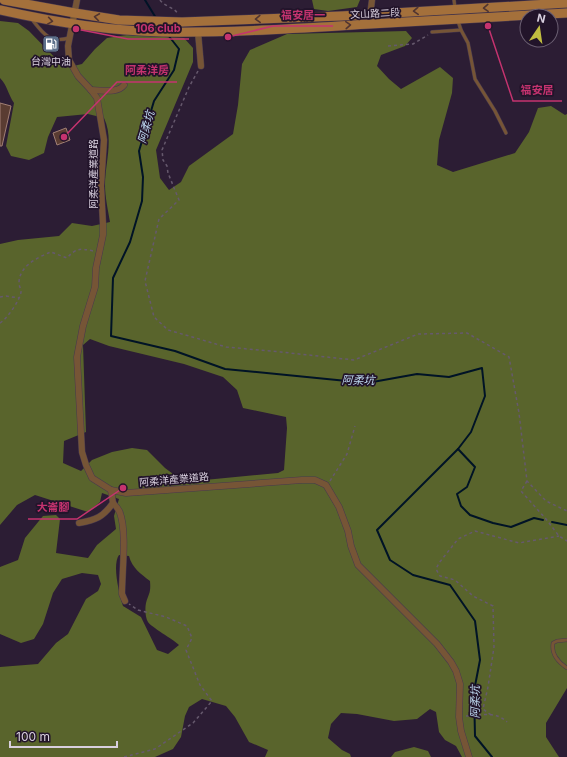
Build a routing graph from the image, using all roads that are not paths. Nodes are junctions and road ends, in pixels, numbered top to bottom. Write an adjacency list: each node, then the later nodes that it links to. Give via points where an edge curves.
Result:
1 (4, 0): 4 (main road)
2 (77, 0): 10 (street, 阿柔洋產業道路)
3 (372, 0): 8 (street)
4 (18, 1): 10 (main road)
5 (567, 3): 6 (main road, 文山路二段, one-way to 6)
6 (454, 5): 8 (main road, 文山路二段, one-way to 8); 12 (lane)
7 (0, 10): 11 (main road)
8 (370, 13): 10 (main road, 文山路二段, one-way to 10, via 182,22 119,20); 14 (street)
9 (567, 13): 12 (main road, 文山路二段)
10 (75, 14): 13 (street, 阿柔洋產業道路)
11 (30, 17): 13 (main road, one-way to 13); 18 (lane, via 45,36 62,40)
12 (457, 20): 14 (main road, 文山路二段); 15 (lane)
13 (72, 24): 16 (main road, 文山路二段, via 123,30); 18 (street, 阿柔洋產業道路)
14 (370, 24): 16 (main road, 文山路二段, one-way to 14)
15 (461, 30): 17 (lane); 22 (lane, via 468,43 474,79)
16 (198, 32): 19 (street)
17 (432, 32)
18 (69, 38): 21 (street, 阿柔洋產業道路, via 69,60 78,76)
19 (201, 66)
20 (124, 85): 21 (street, via 116,91)
21 (91, 90): 23 (street, 阿柔洋產業道路, via 96,98 104,140 101,186 103,224 95,287 77,357 80,420 82,452 86,465 92,478)
22 (506, 133)
23 (111, 490): 24 (street); 29 (street, 阿柔洋產業道路, via 126,493 302,480 315,480 326,486 339,507 358,565 437,644 456,671 460,684 461,731)
24 (113, 503): 25 (street, via 106,513); 26 (street, via 120,513 123,525 122,594)
25 (79, 523)
26 (125, 601)
27 (567, 640): 28 (lane, via 557,641 552,648 558,660)
28 (567, 668)
29 (469, 757)

